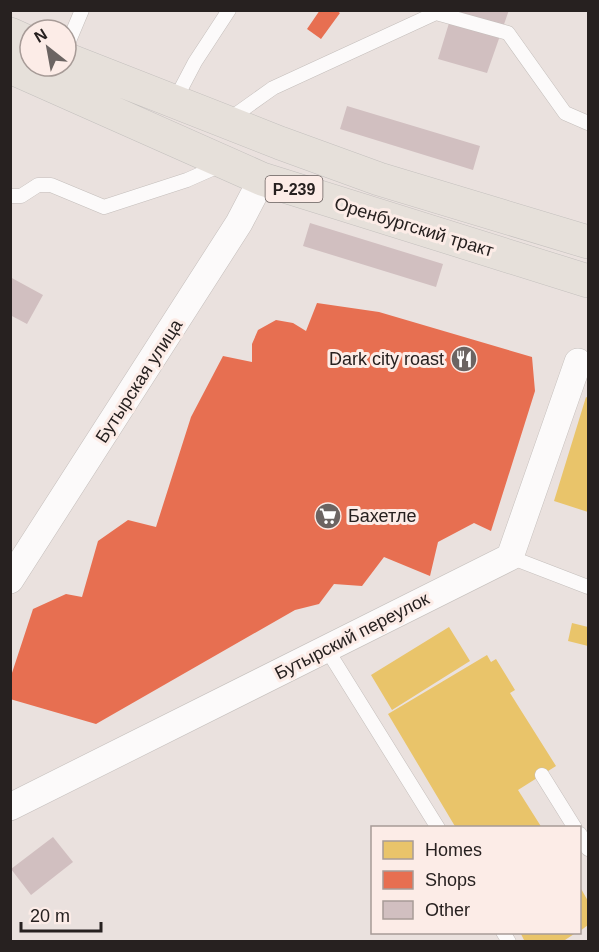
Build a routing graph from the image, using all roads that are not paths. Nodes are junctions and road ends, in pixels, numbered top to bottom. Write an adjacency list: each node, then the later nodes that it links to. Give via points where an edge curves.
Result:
1 (229, 10): 4 (lane)
2 (78, 64): 4 (main road, Оренбургский тракт / Р-239)
3 (10, 67): 7 (main road, Оренбургский тракт / Р-239)
4 (174, 102): 5 (main road, Оренбургский тракт / Р-239)
5 (226, 122): 6 (lane, via 273,88 436,13 507,33 565,113); 10 (main road, Оренбургский тракт / Р-239, via 378,179)
6 (588, 123)
7 (227, 163): 8 (main road, Оренбургский тракт / Р-239); 9 (lane, via 104,207 51,185 38,185 21,196)
8 (262, 179): 11 (main road, Оренбургский тракт / Р-239); 14 (street, Бутырская улица, via 233,232)
9 (10, 196)
10 (588, 242)
11 (588, 281)
12 (583, 363): 13 (street)
13 (510, 557): 15 (lane); 16 (street, Бутырский переулок)
14 (10, 580)
15 (588, 587)
16 (326, 648): 18 (street, Бутырский переулок); 19 (lane)
17 (542, 775): 20 (lane)
18 (10, 807)
19 (437, 826)
20 (574, 826)

